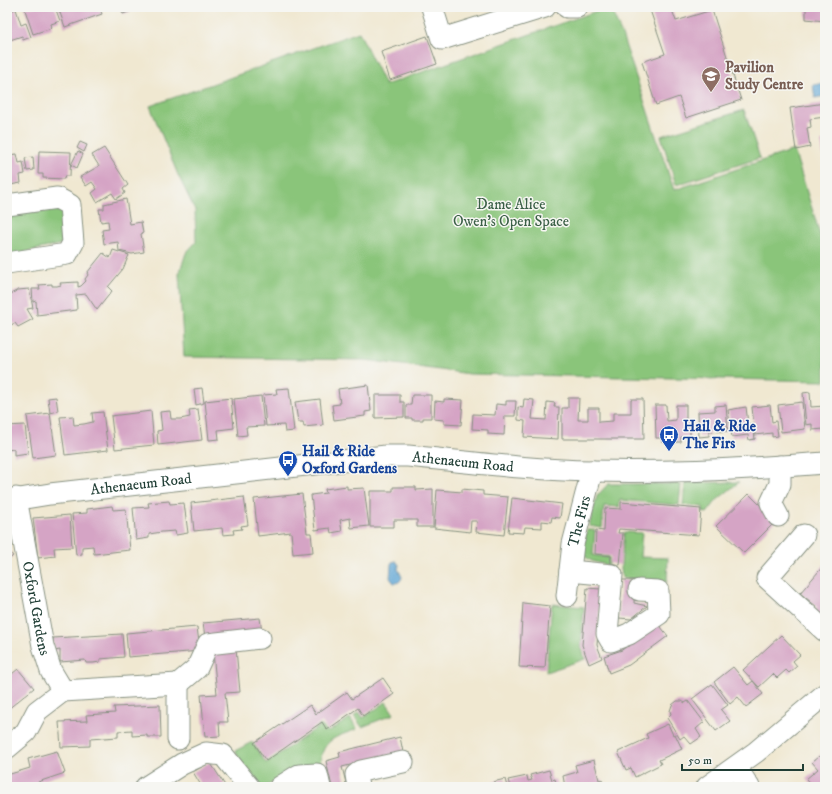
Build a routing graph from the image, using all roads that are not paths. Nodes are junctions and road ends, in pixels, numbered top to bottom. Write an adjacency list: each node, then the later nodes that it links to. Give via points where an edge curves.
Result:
1 (432, 7): 2 (street, via 442,39)
2 (545, 7)
3 (567, 7): 4 (street)
4 (577, 7)
5 (7, 205): 6 (street, via 57,198 70,205 73,243 67,254)
6 (7, 263)
7 (825, 463): 8 (street, Athenaeum Road)
8 (780, 466): 9 (street, Athenaeum Road); 11 (street, via 780,484 771,503)
9 (592, 471): 10 (street, Athenaeum Road, via 386,456); 13 (street, The Firs, via 573,544)
10 (11, 500): 19 (street, Oxford Gardens, via 43,646 51,671)
11 (778, 516)
12 (804, 535): 16 (street, via 767,578)
13 (570, 570): 14 (street, via 612,575 607,634 611,641 629,634 659,614 658,591); 15 (street, The Firs)
14 (639, 590)
15 (567, 596)
16 (825, 631)
17 (260, 638): 18 (street, via 208,644 197,668)
18 (178, 684): 19 (street); 21 (street)
19 (62, 691): 22 (street, via 37,712 26,732)
20 (825, 694): 24 (street)
21 (178, 739)
22 (7, 748)
23 (403, 762): 29 (street, via 361,771 356,775)
24 (736, 767): 30 (street); 31 (street)
25 (146, 787): 26 (street, via 182,764 206,753 223,755)
26 (248, 787)
27 (280, 787): 28 (street, via 299,775 318,774)
28 (320, 787)
29 (358, 787)
30 (707, 787)
31 (749, 787)

